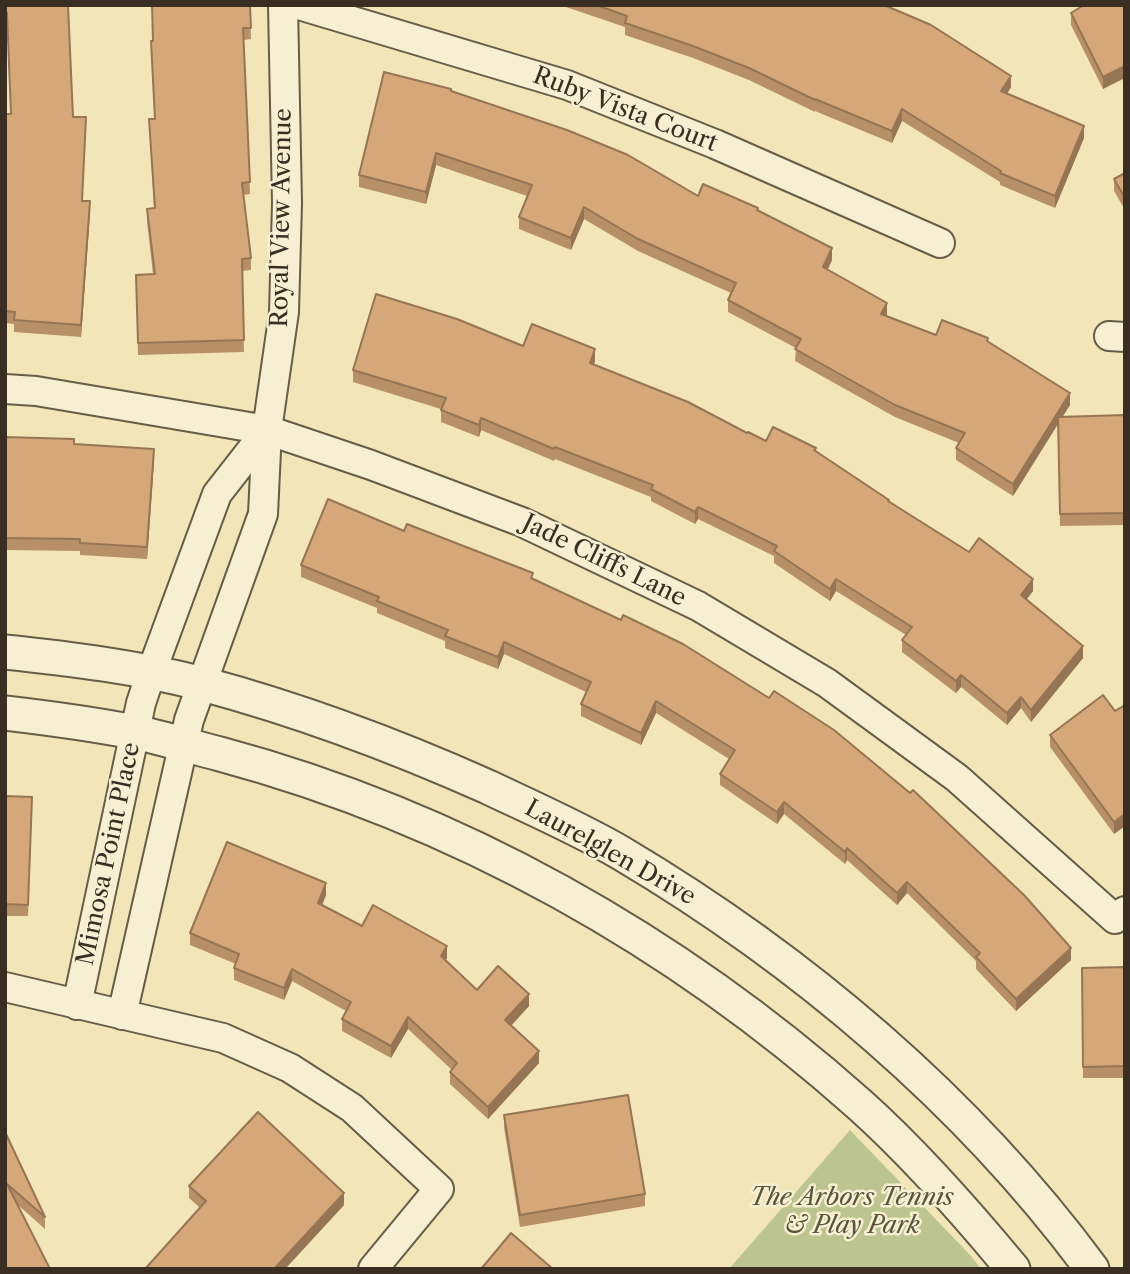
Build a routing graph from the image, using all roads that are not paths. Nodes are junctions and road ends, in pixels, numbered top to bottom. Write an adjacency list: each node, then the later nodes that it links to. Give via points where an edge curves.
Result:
1 (283, 5): 5 (street, Royal View Avenue, via 284,312)
2 (299, 5): 3 (street, Ruby Vista Court, via 567,85)
3 (940, 243)
4 (5, 389): 5 (street, Jade Cliffs Lane)
5 (267, 430): 7 (street, Royal View Avenue, via 263,514); 8 (street, Royal View Avenue, via 217,494); 11 (street, Jade Cliffs Lane, via 522,522 698,606 827,683 957,778)
6 (5, 652): 8 (street, Laurelglen Drive, via 68,659)
7 (201, 684): 8 (street, Laurelglen Drive); 10 (street, Royal View Avenue); 17 (street, Laurelglen Drive, via 312,717 442,767 619,852 699,903 772,953 916,1073 1035,1196)
8 (142, 703): 9 (street, Laurelglen Drive); 10 (street, Laurelglen Drive); 13 (street, Mimosa Point Place)
9 (5, 713)
10 (186, 732): 14 (street, Mimosa Point Place); 16 (street, Laurelglen Drive, via 246,761 412,820 567,894 646,942 789,1044 861,1106 922,1166)
11 (1120, 915)
12 (5, 987): 13 (street)
13 (77, 1005): 14 (street)
14 (122, 1015): 15 (street, via 223,1038 290,1068 352,1108 439,1189)
15 (373, 1269)
16 (1013, 1269)
17 (1093, 1269)

